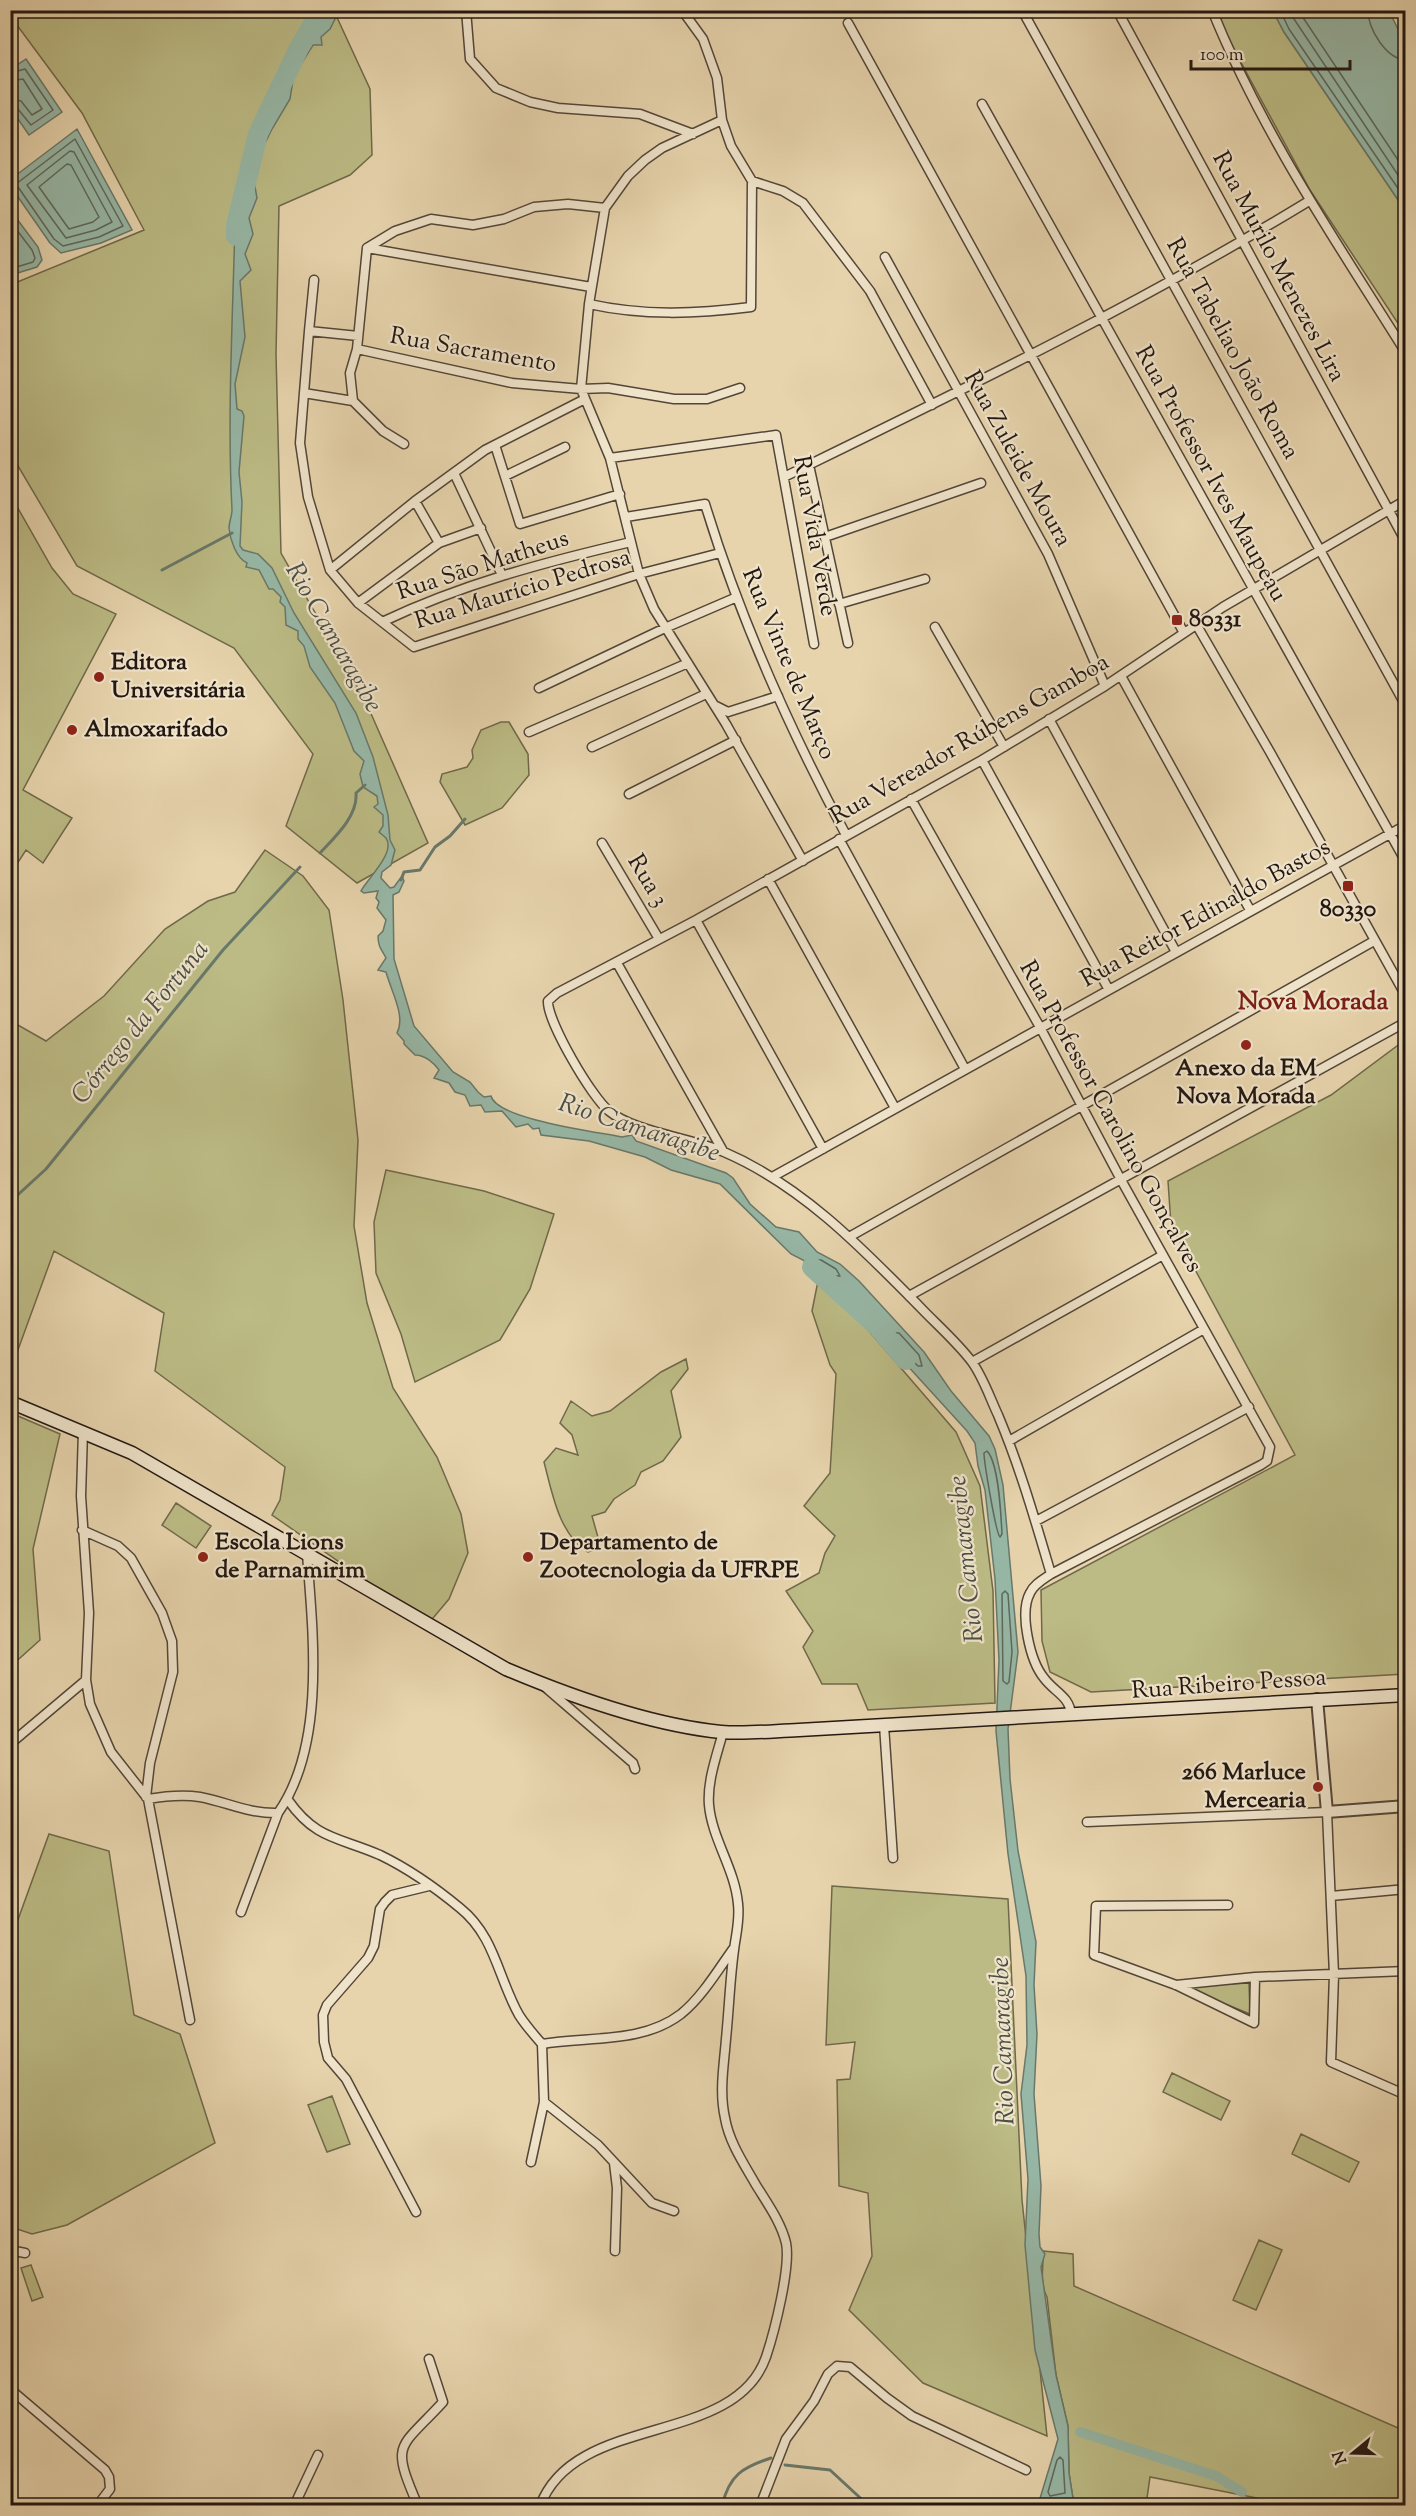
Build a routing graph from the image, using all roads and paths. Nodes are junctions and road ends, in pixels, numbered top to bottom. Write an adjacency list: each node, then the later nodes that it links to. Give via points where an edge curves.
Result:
1 (466, 10): 9 (street, via 470,58 496,88 558,108 640,114)
2 (682, 10): 8 (street, via 704,39 717,78)
3 (1022, 10): 17 (street, Rua Tabeliao João Roma)
4 (1117, 10): 13 (street, Rua Murilo Menezes Lira)
5 (1212, 10): 11 (street, via 1244,84)
6 (849, 23): 25 (street)
7 (982, 104): 20 (street, Rua Professor Ives Maupeau)
8 (722, 120): 9 (street); 10 (street, via 731,146)
9 (693, 134): 12 (street, via 645,160)
10 (752, 181): 19 (street, via 751,307 698,314 624,311); 32 (street, Rua Zuleide Moura, via 804,203 870,291)
11 (1309, 201): 13 (street); 24 (street)
12 (605, 208): 14 (street, via 567,204 534,207 504,219 473,225 430,219 395,231); 18 (street)
13 (1241, 242): 17 (street); 45 (street, Rua Murilo Menezes Lira)
14 (368, 248): 18 (street); 22 (street)
15 (885, 257): 29 (street, Rua Zuleide Moura)
16 (314, 280): 21 (street)
17 (1173, 280): 20 (street); 52 (street, Rua Tabeliao João Roma)
18 (591, 287): 19 (street)
19 (589, 304): 27 (street)
20 (1101, 319): 25 (street); 58 (street, Rua Professor Ives Maupeau)
21 (309, 330): 22 (street); 28 (street)
22 (358, 336): 23 (street)
23 (357, 349): 27 (street, Rua Sacramento, via 512,383); 31 (street, via 350,373)
24 (1406, 353)
25 (1031, 357): 29 (street); 66 (street)
26 (740, 388): 27 (street, Rua Sacramento, via 707,399 674,399 608,388)
27 (581, 390): 30 (street)
28 (304, 393): 31 (street); 54 (street, via 300,443 308,497)
29 (958, 393): 32 (street); 71 (street, Rua Zuleide Moura, via 1048,554)
30 (585, 399): 34 (street); 36 (street)
31 (353, 401): 33 (street, via 383,431)
32 (932, 405): 37 (street)
33 (404, 444)
34 (495, 445): 38 (street); 39 (street)
35 (565, 447): 39 (street)
36 (610, 458): 40 (street, Rua Vida Verde, via 776,435); 42 (street)
37 (809, 465): 40 (street); 48 (street)
38 (454, 473): 44 (street); 47 (street)
39 (505, 476): 42 (street, via 520,524)
40 (784, 477): 67 (street, Rua Vida Verde)
41 (981, 483): 48 (street)
42 (620, 494): 46 (street)
43 (1406, 500): 45 (street, Rua Vereador Rúbens Gamboa)
44 (415, 501): 51 (street); 54 (street)
45 (1388, 510): 50 (street, Rua Murilo Menezes Lira); 52 (street, Rua Vereador Rúbens Gamboa)
46 (626, 517): 49 (street); 53 (street, Rua Vinte de Março, via 705,504)
47 (481, 528): 51 (street); 56 (street)
48 (825, 537): 61 (street)
49 (631, 542): 55 (street); 56 (street, Rua São Matheus)
50 (1406, 542)
51 (439, 543): 60 (street)
52 (1320, 550): 58 (street, Rua Vereador Rúbens Gamboa); 75 (street, Rua Tabeliao João Roma)
53 (720, 553): 55 (street, Rua Maurício Pedrosa); 59 (street, Rua Vinte de Março)
54 (330, 570): 60 (street, Rua Maurício Pedrosa)
55 (639, 573): 62 (street, Rua Maurício Pedrosa, via 414,647); 65 (street)
56 (502, 575): 62 (street, Rua São Matheus, via 431,599)
57 (925, 579): 61 (street)
58 (1252, 590): 63 (street, Rua Vereador Rúbens Gamboa); 85 (street, Rua Professor Ives Maupeau)
59 (737, 597): 65 (street); 74 (street, Rua Vinte de Março)
60 (358, 603): 62 (street, Rua Maurício Pedrosa)
61 (839, 604): 68 (street)
62 (382, 622)
63 (1196, 624): 66 (street, Rua Vereador Rúbens Gamboa); 90 (street)
64 (935, 627): 80 (street)
65 (665, 628): 69 (street); 72 (street)
66 (1184, 633): 70 (street, Rua Vereador Rúbens Gamboa)
67 (814, 644)
68 (848, 644)
69 (688, 663): 73 (street); 77 (street)
70 (1121, 676): 71 (street, Rua Vereador Rúbens Gamboa); 92 (street)
71 (1105, 686): 76 (street, Rua Vereador Rúbens Gamboa)
72 (539, 688)
73 (706, 694): 74 (street, via 728,712); 78 (street); 79 (street)
74 (778, 696): 86 (street, Rua Vinte de Março)
75 (1406, 706)
76 (1049, 719): 80 (street, Rua Vereador Rúbens Gamboa); 96 (street)
77 (529, 732)
78 (736, 740): 82 (street); 88 (street)
79 (592, 747)
80 (1004, 747): 81 (street, Rua Vereador Rúbens Gamboa)
81 (982, 760): 83 (street, Rua Vereador Rúbens Gamboa); 98 (street)
82 (628, 794)
83 (911, 800): 86 (street, Rua Vereador Rúbens Gamboa); 101 (street, Rua Professor Carolino Gonçalves)
84 (1406, 825): 85 (street, Rua Reitor Edinaldo Bastos)
85 (1390, 834): 89 (street, Rua Professor Ives Maupeau); 90 (street, Rua Reitor Edinaldo Bastos)
86 (843, 837): 88 (street, Rua Vereador Rúbens Gamboa); 102 (street, Rua Vinte de Março)
87 (602, 843): 94 (street, Rua 3)
88 (803, 861): 91 (street, Rua Vereador Rúbens Gamboa)
89 (1406, 862)
90 (1332, 866): 92 (street, Rua Reitor Edinaldo Bastos); 95 (street)
91 (768, 879): 93 (street, Rua Vereador Rúbens Gamboa); 104 (street)
92 (1250, 910): 96 (street, Rua Reitor Edinaldo Bastos)
93 (696, 920): 94 (street, Rua Vereador Rúbens Gamboa); 105 (street)
94 (659, 939): 97 (street, Rua Vereador Rúbens Gamboa)
95 (1374, 941): 99 (street); 103 (street)
96 (1176, 952): 98 (street, Rua Reitor Edinaldo Bastos)
97 (617, 963): 106 (street); 106 (street, Rua Vereador Rúbens Gamboa, via 548,1001 550,1014 585,1082 610,1112)
98 (1109, 990): 101 (street, Rua Reitor Edinaldo Bastos)
99 (1406, 996)
100 (1406, 1022): 108 (street)
101 (1041, 1029): 102 (street, Rua Reitor Edinaldo Bastos); 103 (street, Rua Professor Carolino Gonçalves)
102 (965, 1069): 104 (street, Rua Reitor Edinaldo Bastos)
103 (1082, 1105): 108 (street, Rua Professor Carolino Gonçalves); 109 (street)
104 (895, 1108): 105 (street, Rua Reitor Edinaldo Bastos)
105 (823, 1149): 107 (street, Rua Reitor Edinaldo Bastos)
106 (723, 1151): 107 (street)
107 (774, 1176): 109 (street)
108 (1119, 1178): 110 (street, Rua Professor Carolino Gonçalves); 111 (street)
109 (849, 1236): 111 (street)
110 (1163, 1255): 112 (street, Rua Professor Carolino Gonçalves); 113 (street)
111 (909, 1296): 113 (street)
112 (1204, 1329): 115 (street, Rua Professor Carolino Gonçalves); 117 (street)
113 (972, 1362): 117 (street)
114 (10, 1402): 116 (main road, Rua Ribeiro Pessoa)
115 (1249, 1407): 118 (street); 121 (street, Rua Professor Carolino Gonçalves, via 1270,1448 1261,1465)
116 (83, 1431): 119 (street); 120 (main road, Rua Ribeiro Pessoa, via 173,1476)
117 (1009, 1441): 118 (street)
118 (1036, 1521): 121 (street)
119 (82, 1530): 122 (street, via 89,1613); 131 (street, via 118,1546 131,1558 162,1613 172,1641 173,1672 150,1763)
120 (307, 1554): 123 (main road, Rua Ribeiro Pessoa, via 484,1657); 132 (street, via 313,1709)
121 (1052, 1574): 126 (street, via 1029,1594 1029,1641 1042,1677 1066,1699)
122 (86, 1680): 129 (street); 131 (street, via 98,1729)
123 (542, 1684): 128 (main road, Rua Ribeiro Pessoa, via 654,1720); 130 (street, via 633,1763)
124 (1406, 1695): 125 (main road, Rua Ribeiro Pessoa)
125 (1317, 1699): 126 (main road, Rua Ribeiro Pessoa); 134 (street)
126 (1071, 1714): 127 (main road, Rua Ribeiro Pessoa)
127 (884, 1725): 128 (main road, Rua Ribeiro Pessoa); 137 (street)
128 (723, 1732): 143 (street, via 711,1777 709,1807 735,1887 739,1921)
129 (10, 1744)
130 (635, 1769)
131 (147, 1798): 135 (street, via 201,1797 249,1812); 148 (street)
132 (288, 1800): 135 (street); 138 (street, via 306,1823 323,1835 380,1855)
133 (1406, 1806): 134 (street)
134 (1327, 1812): 136 (street); 140 (street)
135 (278, 1813): 142 (street)
136 (1087, 1822)
137 (893, 1858)
138 (429, 1886): 149 (street, via 476,1922 488,1939 520,2016); 155 (street, via 392,1895 385,1902 368,1958 327,2005 323,2015 328,2058 346,2079)
139 (1406, 1889): 140 (street)
140 (1331, 1896): 145 (street)
141 (1228, 1905): 147 (street, via 1096,1906 1095,1955)
142 (241, 1912)
143 (734, 1948): 149 (street, via 683,2013 665,2025 647,2032); 167 (street, via 722,2081 725,2121 743,2163 782,2230 788,2255 766,2357 754,2379 732,2399 700,2414 604,2446 546,2491)
144 (1406, 1971): 145 (street)
145 (1334, 1975): 146 (street); 150 (street, via 1331,2062)
146 (1255, 1977): 147 (street); 147 (street, via 1254,2024)
147 (1176, 1985)
148 (190, 2020)
149 (542, 2044): 151 (street)
150 (1406, 2095)
151 (544, 2102): 152 (street); 153 (street, via 598,2145)
152 (531, 2162)
153 (614, 2163): 154 (street, via 652,2203); 157 (street)
154 (674, 2211)
155 (416, 2212)
156 (10, 2250): 158 (street)
157 (615, 2251)
158 (25, 2253)
159 (429, 2359): 166 (street, via 443,2402 400,2452)
160 (14, 2392): 161 (street); 164 (street, via 109,2476 110,2489)
161 (10, 2404)
162 (318, 2455): 165 (street)
163 (1026, 2470): 168 (street, via 912,2416 861,2374 843,2366 828,2374 786,2439)
164 (97, 2505)
165 (294, 2505)
166 (418, 2505)
167 (540, 2505)
168 (760, 2505)

